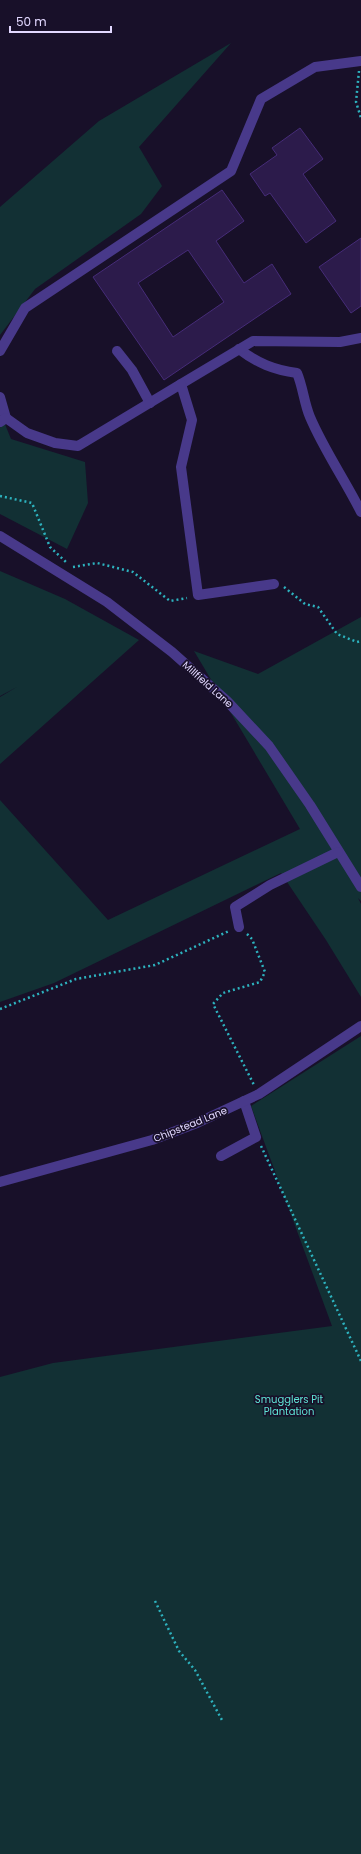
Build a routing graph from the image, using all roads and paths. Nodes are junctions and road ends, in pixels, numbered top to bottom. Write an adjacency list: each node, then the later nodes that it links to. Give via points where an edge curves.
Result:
1 (360, 61): 2 (path, via 356,102); 5 (street, via 315,68 261,99 231,171 26,308)
2 (361, 118)
3 (361, 338): 4 (street, via 340,342 253,341)
4 (239, 349): 7 (street); 12 (street, via 279,371 297,373 309,415 320,439)
5 (0, 351)
6 (117, 351): 9 (street, via 132,370)
7 (181, 384): 9 (street); 15 (street, via 192,420 181,467)
8 (0, 397): 10 (street)
9 (150, 403): 10 (street, via 78,446 55,443 27,433)
10 (3, 420)
11 (0, 496): 15 (path, via 32,503 50,546 73,568 97,563 133,572 170,601)
12 (361, 512)
13 (0, 536): 17 (street, Millfield Lane, via 107,602 172,652 227,701 269,746 310,805)
14 (274, 584): 15 (street); 16 (path, via 282,586 305,604 318,607 337,634 357,642)
15 (198, 596)
16 (361, 641)
17 (338, 852): 18 (street, Millfield Lane); 19 (street, via 270,885 235,907)
18 (361, 888)
19 (239, 927): 20 (path, via 218,934 155,964 76,979); 22 (path, via 252,939 265,972 260,982 223,993 213,1004)
20 (0, 1009)
21 (361, 1026): 22 (street, Chipstead Lane)
22 (259, 1094): 23 (street, Chipstead Lane)
23 (244, 1101): 24 (street); 26 (street, Chipstead Lane, via 152,1140)
24 (256, 1137): 25 (street); 27 (path)
25 (221, 1156)
26 (0, 1182)
27 (361, 1361)
28 (155, 1601): 29 (path, via 179,1651 195,1670)
29 (224, 1722)

